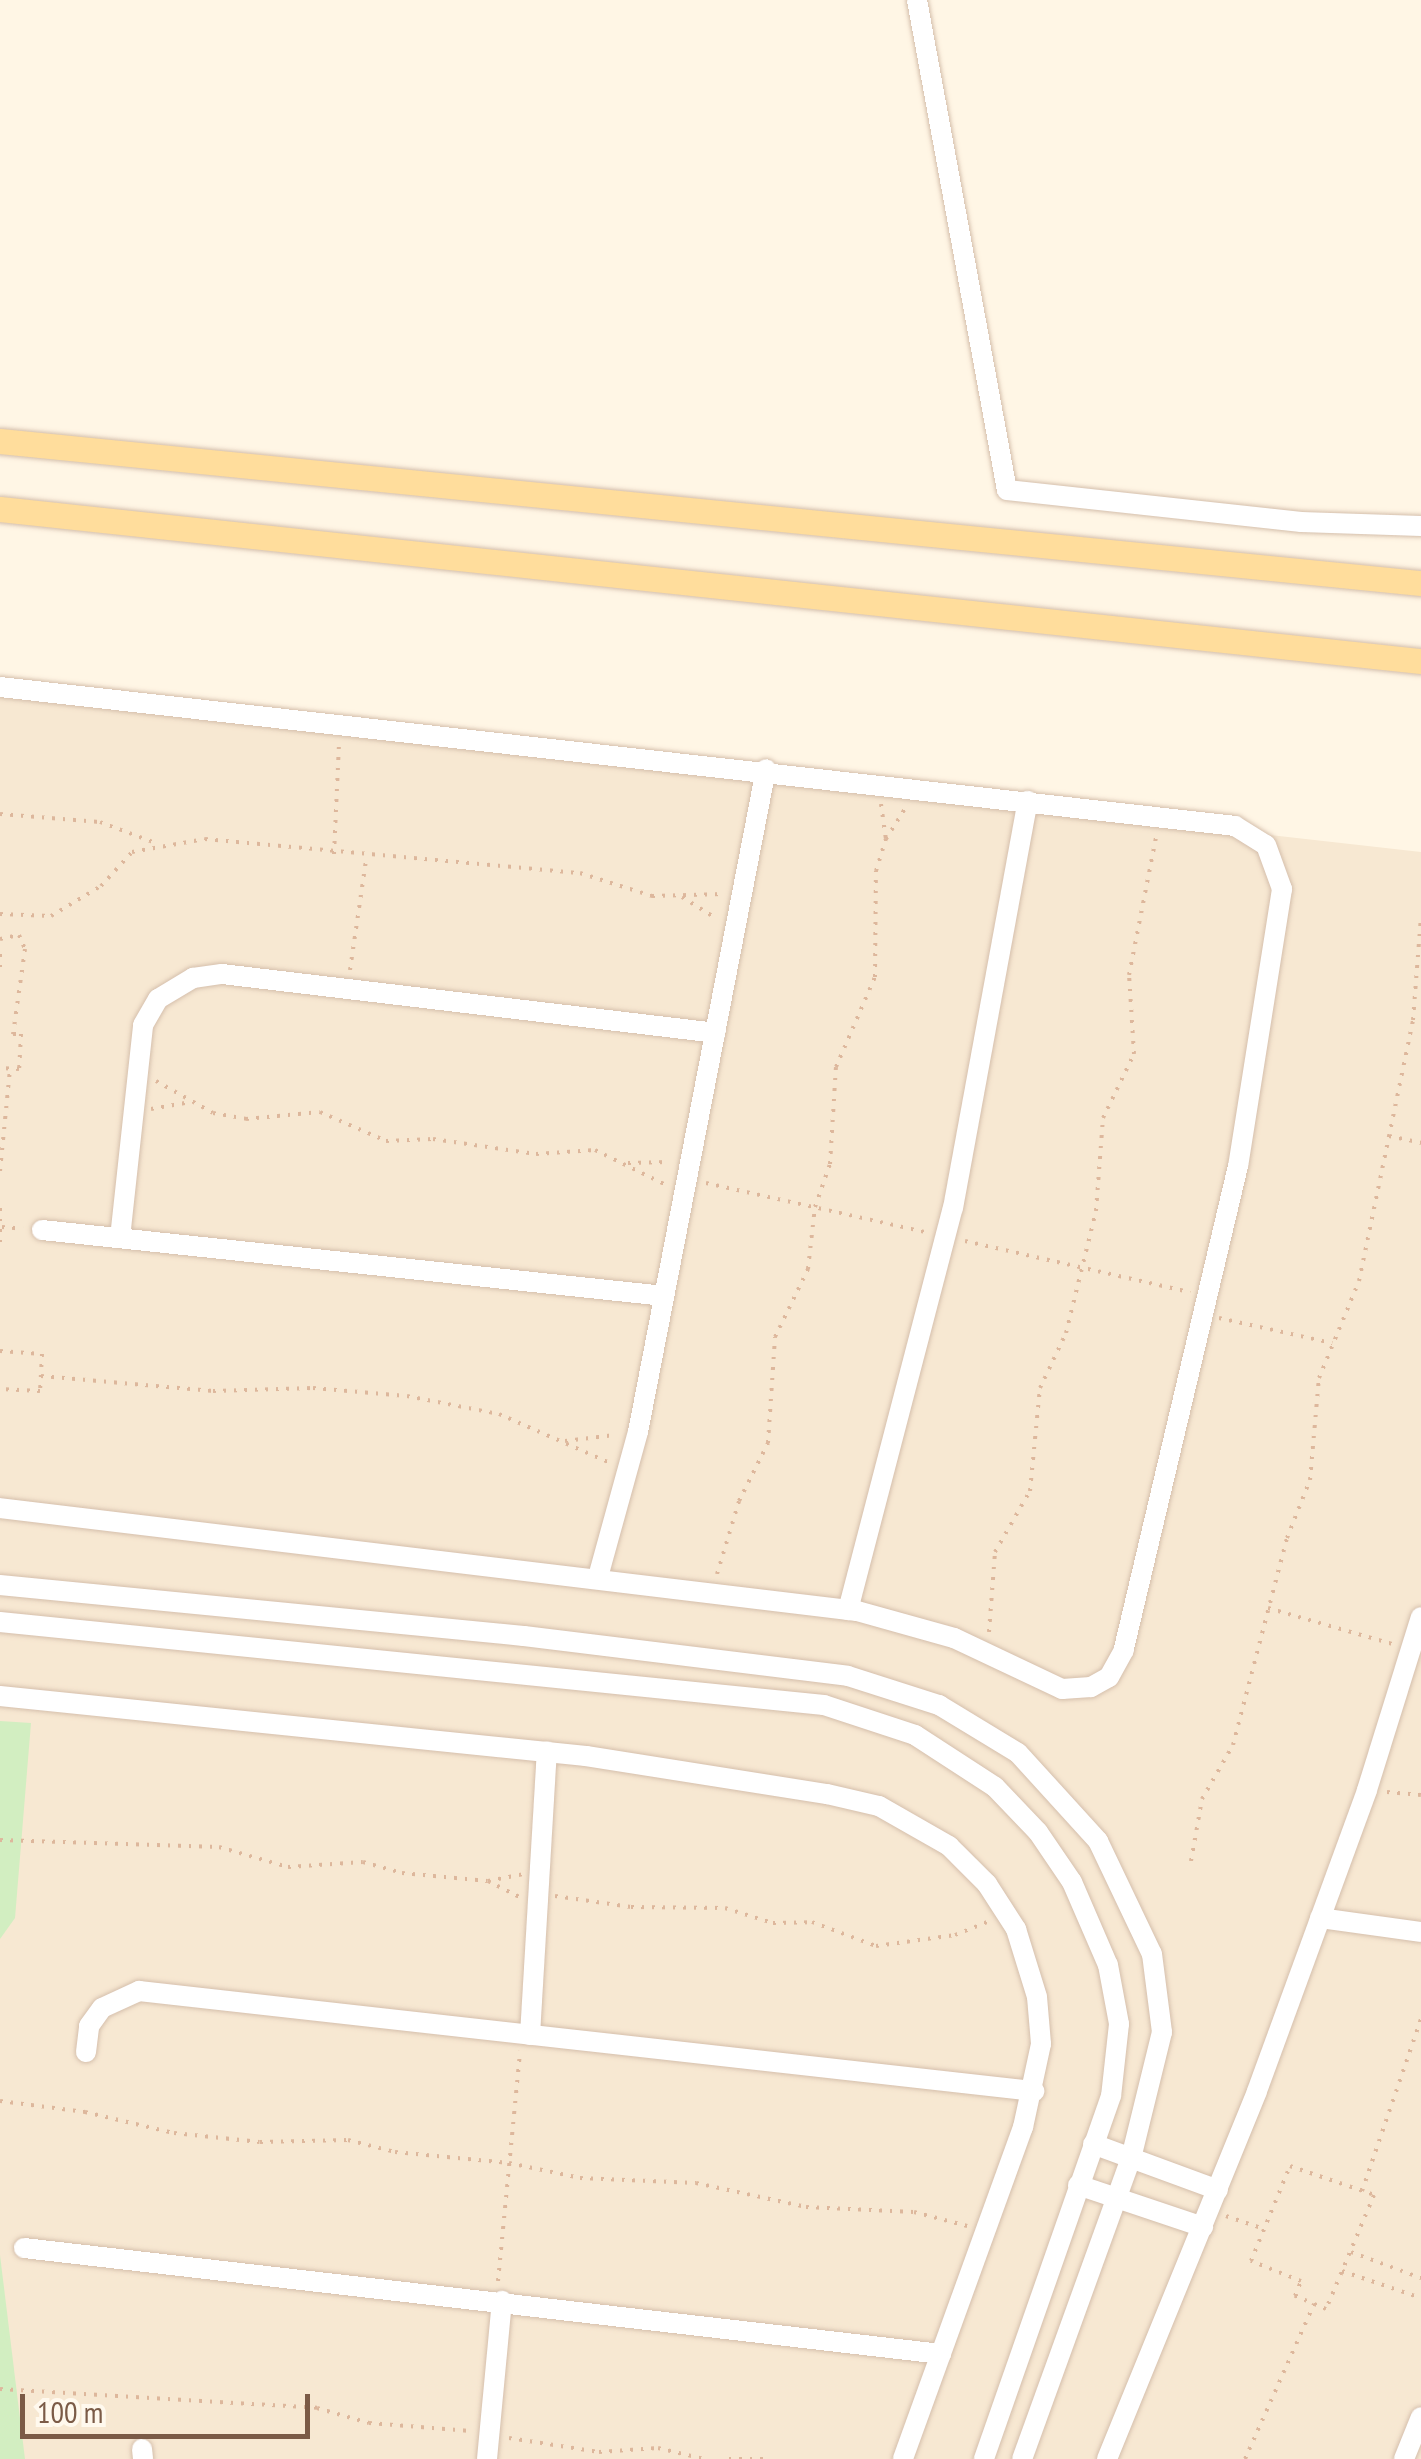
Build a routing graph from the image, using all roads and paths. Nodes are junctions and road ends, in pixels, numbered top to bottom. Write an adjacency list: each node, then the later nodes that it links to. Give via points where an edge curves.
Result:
1 (917, 0): 4 (street, via 1007,490 1302,522)
2 (0, 442): 5 (main road)
3 (0, 509): 6 (main road)
4 (1421, 526)
5 (1421, 583)
6 (1421, 660)
7 (0, 686): 8 (street)
8 (340, 721): 9 (street); 17 (path)
9 (766, 770): 10 (street); 19 (street)
10 (879, 783): 11 (street); 15 (path)
11 (919, 788): 12 (street); 15 (path)
12 (1028, 800): 14 (street); 60 (street, via 953,1208)
13 (0, 814): 16 (path, via 100,822)
14 (1159, 816): 47 (street, via 1246,830 1266,844 1282,877 1238,1166); 64 (path, via 1129,975 1134,1054 1103,1118 1096,1211 1066,1333 1040,1388 1030,1491 995,1552)
15 (886, 839): 58 (path, via 874,894 875,977 836,1066 830,1164 814,1207 808,1269 775,1337 768,1443 738,1501)
16 (158, 843): 17 (path, via 234,840); 23 (path, via 132,852 101,886 65,909)
17 (334, 854): 18 (path)
18 (366, 858): 20 (path, via 580,874 652,896); 29 (path)
19 (742, 892): 20 (path); 24 (street)
20 (682, 896): 24 (path)
21 (0, 914): 23 (path)
22 (1421, 915): 36 (path, via 1413,1020)
23 (15, 917): 25 (path)
24 (735, 930): 30 (street)
25 (14, 933): 26 (path); 33 (path, via 25,949 13,1034 21,1034 20,1070)
26 (0, 939)
27 (0, 954): 28 (path)
28 (0, 967)
29 (347, 989): 30 (street); 31 (street, via 222,974 193,978 150,1011)
30 (715, 1032): 38 (street)
31 (136, 1066): 34 (path); 35 (street)
32 (0, 1068): 33 (path)
33 (10, 1069): 40 (path)
34 (187, 1103): 35 (path); 39 (path, via 246,1118 320,1112 386,1142 433,1138 536,1154 595,1150)
35 (132, 1112): 44 (street)
36 (1389, 1136): 37 (path); 48 (path, via 1359,1281)
37 (1421, 1143)
38 (690, 1161): 39 (path); 41 (street)
39 (628, 1163): 41 (path)
40 (0, 1171)
41 (684, 1196): 46 (street)
42 (0, 1208): 45 (path)
43 (42, 1230): 44 (street)
44 (120, 1238): 46 (street)
45 (0, 1243)
46 (665, 1296): 52 (street)
47 (1203, 1314): 48 (path); 64 (street, via 1116,1668 1092,1687 1062,1690)
48 (1332, 1343): 59 (path, via 1315,1402 1310,1480)
49 (0, 1351): 50 (path, via 42,1354)
50 (41, 1376): 51 (path, via 40,1391); 53 (path, via 213,1391 313,1388 407,1396 499,1414)
51 (0, 1390)
52 (638, 1432): 53 (path); 54 (street)
53 (560, 1441): 54 (path)
54 (628, 1471): 56 (street)
55 (0, 1508): 56 (street)
56 (598, 1577): 58 (street)
57 (0, 1585): 83 (street, via 524,1636 829,1674 939,1704 995,1736 1059,1791 1098,1842 1143,1929 1158,1980 1162,2032)
58 (712, 1592): 60 (street)
59 (1268, 1608): 63 (path); 70 (path, via 1234,1745 1202,1799)
60 (848, 1610): 64 (street)
61 (1421, 1617): 63 (street)
62 (0, 1622): 82 (street, via 824,1705 915,1735 970,1768 1018,1809 1086,1908 1108,1965 1119,2024 1111,2096)
63 (1416, 1650): 67 (street)
64 (988, 1652)
65 (0, 1696): 66 (street)
66 (547, 1752): 71 (street); 74 (street, via 880,1806 949,1846)
67 (1367, 1790): 68 (path); 75 (street)
68 (1421, 1794)
69 (0, 1840): 72 (path, via 219,1847 288,1867 362,1862)
70 (1191, 1861)
71 (540, 1871): 72 (path); 73 (street)
72 (488, 1881): 73 (path)
73 (538, 1900): 74 (path, via 724,1908 773,1923 812,1922 876,1946 955,1934); 78 (street)
74 (1008, 1914): 80 (street, via 1038,1996)
75 (1320, 1918): 76 (street); 86 (street)
76 (1421, 1932)
77 (1421, 2019): 87 (path)
78 (526, 2034): 79 (street, via 140,1992 102,2008 89,2026); 80 (street); 84 (path)
79 (86, 2052)
80 (1034, 2091): 90 (street)
81 (0, 2102): 84 (path, via 216,2139 348,2140 395,2152)
82 (1093, 2144): 83 (street); 85 (street)
83 (1130, 2158): 86 (street); 88 (street)
84 (509, 2163): 90 (path, via 580,2178 696,2182 806,2207 914,2212); 97 (path)
85 (1078, 2184): 88 (street); 108 (street)
86 (1218, 2190): 89 (street)
87 (1362, 2191): 91 (path, via 1290,2166); 93 (path, via 1374,2195)
88 (1116, 2198): 89 (street); 109 (street)
89 (1206, 2219): 91 (path); 110 (street)
90 (986, 2230): 99 (street)
91 (1264, 2230): 98 (path, via 1251,2261 1301,2281 1295,2296)
92 (24, 2248): 97 (street)
93 (1350, 2252): 94 (path); 95 (path)
94 (1342, 2270): 96 (path); 98 (path, via 1326,2309)
95 (1421, 2278)
96 (1421, 2298)
97 (499, 2300): 99 (street); 102 (street)
98 (1314, 2304): 111 (path)
99 (941, 2354): 107 (street)
100 (0, 2389): 102 (path, via 318,2408 369,2423)
101 (1421, 2416): 112 (street)
102 (490, 2432): 103 (street); 104 (path, via 599,2452 658,2448)
103 (487, 2459)
104 (704, 2459)
105 (729, 2459): 106 (path)
106 (764, 2459)
107 (903, 2459)
108 (984, 2459)
109 (1022, 2459)
110 (1107, 2459)
111 (1245, 2459)
112 (1404, 2459)

